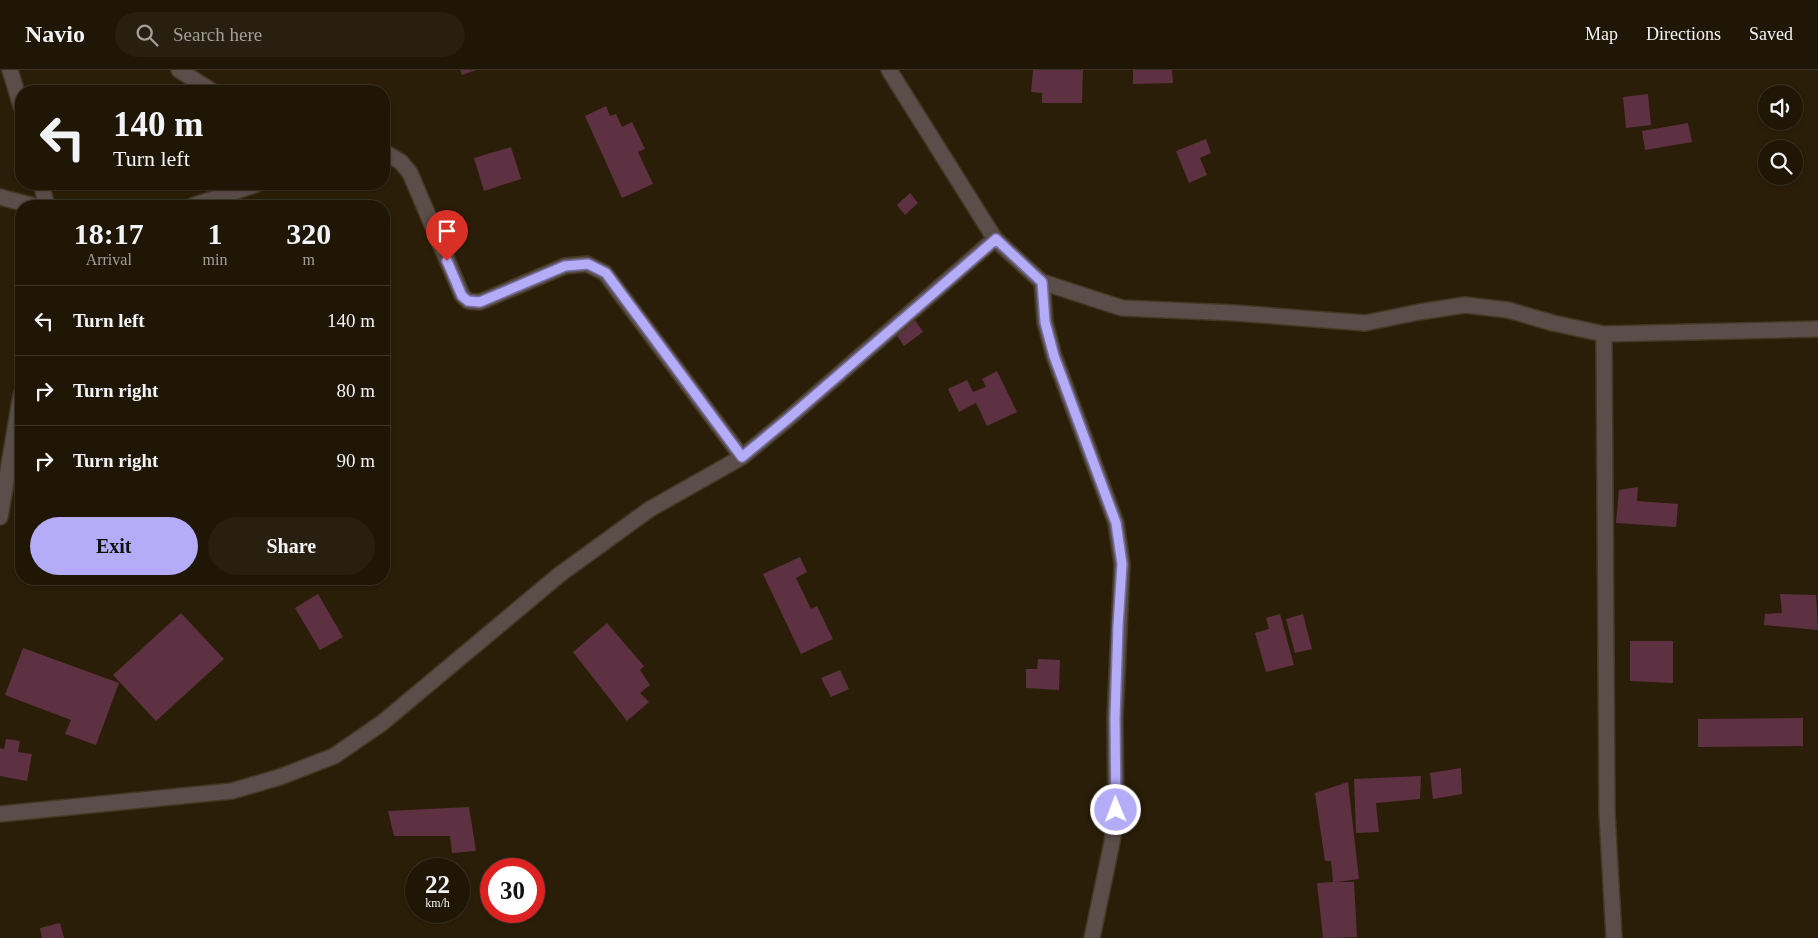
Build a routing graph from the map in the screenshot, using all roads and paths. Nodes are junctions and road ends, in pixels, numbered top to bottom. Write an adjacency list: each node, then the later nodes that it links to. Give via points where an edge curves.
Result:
1 (10, 70): 5 (street)
2 (179, 70): 4 (street)
3 (889, 70): 11 (street)
4 (203, 85)
5 (15, 86)
6 (390, 156): 16 (street, via 410,173 462,296 468,301 480,302 565,266 588,264 606,273)
7 (239, 190): 9 (street)
8 (0, 197): 10 (street)
9 (210, 200)
10 (15, 201)
11 (996, 239): 12 (street); 16 (street)
12 (1042, 282): 14 (street, via 1122,308 1365,323 1465,306 1508,310); 19 (street, via 1045,322 1054,356 1116,523 1122,564 1115,718 1116,810 1112,842)
13 (1818, 329): 14 (street)
14 (1604, 334): 20 (street, via 1607,813)
15 (15, 430): 17 (street)
16 (742, 457): 18 (street, via 650,509 560,575 382,723 334,756 232,791)
17 (0, 517)
18 (0, 814)
19 (1088, 935)
20 (1614, 938)

